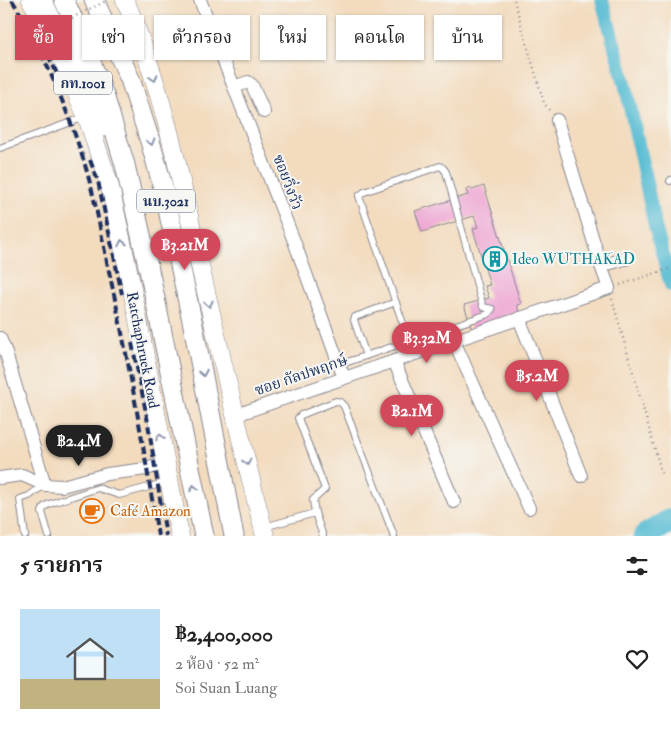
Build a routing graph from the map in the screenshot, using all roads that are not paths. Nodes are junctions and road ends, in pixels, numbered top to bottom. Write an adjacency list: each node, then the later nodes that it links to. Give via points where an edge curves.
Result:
1 (31, 0): 11 (main road, Ratchaphruek Road / นบ.3021, via 50,33)
2 (42, 0): 14 (main road, กท.1001)
3 (64, 0): 14 (main road, Ratchaphruek Road / นบ.3021, via 104,95)
4 (94, 0): 8 (main road, นบ.3021)
5 (102, 0): 8 (main road)
6 (124, 0): 26 (main road, นบ.3021, one-way to 26, via 142,40 169,131)
7 (200, 0): 9 (street, ซอยวิ่งวัว)
8 (130, 79): 40 (main road, นบ.3021, one-way to 40, via 164,192)
9 (234, 88): 10 (street, via 248,82 252,84); 24 (street, ซอยวิ่งวัว)
10 (264, 112)
11 (86, 117): 13 (lane); 27 (main road, Ratchaphruek Road / นบ.3021, one-way to 11, via 110,186)
12 (558, 120): 16 (street)
13 (0, 148)
14 (125, 165): 39 (main road, Ratchaphruek Road / นบ.3021, one-way to 14)
15 (628, 258): 16 (street)
16 (601, 266): 18 (street, ซอย กัลปพฤกษ์, via 609,288)
17 (396, 302): 20 (lane); 20 (lane, via 359,196 442,167 483,307 492,309 488,314); 22 (lane, via 354,318)
18 (519, 318): 21 (street, ซอย กัลปพฤกษ์); 28 (street)
19 (0, 338): 31 (street)
20 (409, 341): 22 (lane)
21 (454, 341): 23 (street, ซอย กัลปพฤกษ์); 33 (street)
22 (366, 356): 24 (lane)
23 (394, 361): 25 (street, ซอย กัลปพฤกษ์); 32 (street)
24 (339, 365): 25 (street, ซอยวิ่งวัว)
25 (344, 378): 26 (street, ซอย กัลปพฤกษ์)
26 (236, 415): 35 (main road, นบ.3021, one-way to 35)
27 (165, 463): 30 (main road, Ratchaphruek Road / นบ.3021); 31 (street, via 62,486)
28 (581, 476)
29 (0, 478): 31 (street, via 22,475)
30 (169, 482): 37 (lane, via 119,495 98,488 49,504 42,512); 38 (main road, Ratchaphruek Road / นบ.3021)
31 (45, 485): 36 (lane, via 20,499)
32 (454, 502)
33 (528, 508)
34 (315, 512): 35 (lane); 41 (lane); 42 (lane, via 314,498 325,489 298,418 338,401 344,406)
35 (264, 532)
36 (25, 536)
37 (49, 536)
38 (180, 536)
39 (204, 536)
40 (236, 536)
41 (323, 536)
42 (394, 536)

